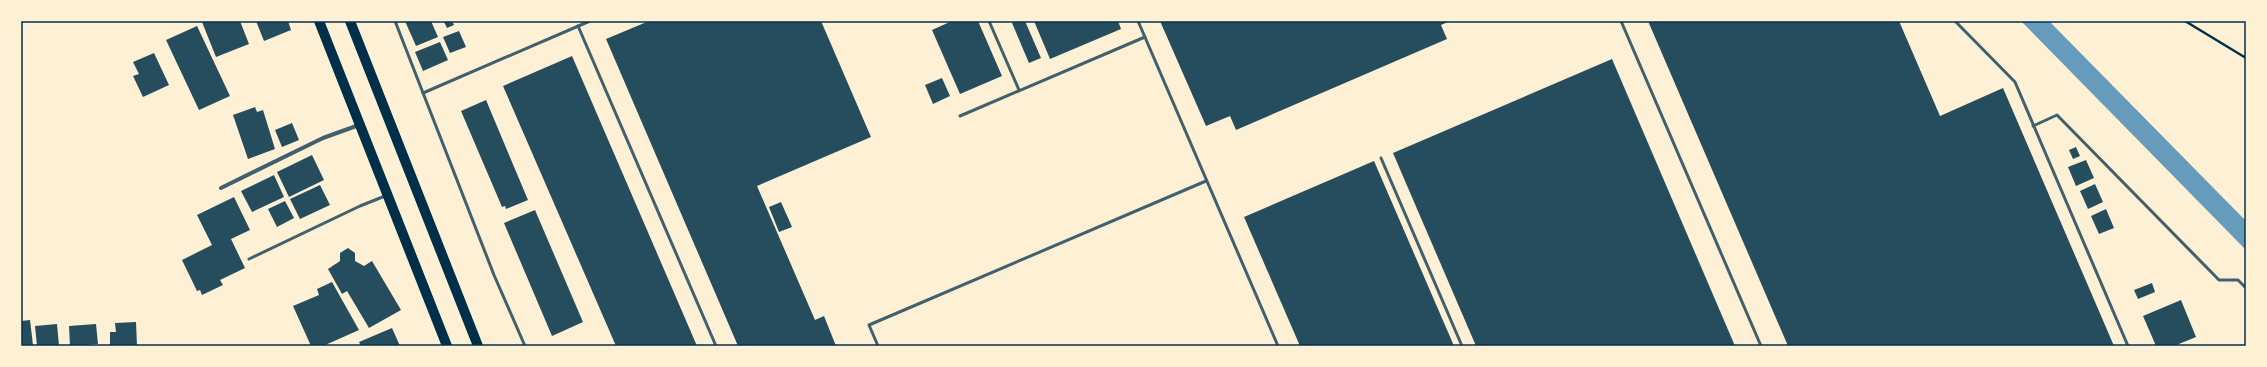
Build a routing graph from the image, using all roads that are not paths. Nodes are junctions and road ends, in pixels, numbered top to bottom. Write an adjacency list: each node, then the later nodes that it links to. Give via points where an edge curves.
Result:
1 (319, 21): 14 (main road)
2 (350, 21): 23 (main road)
3 (395, 21): 12 (lane)
4 (590, 21): 9 (lane)
5 (989, 21): 11 (lane)
6 (1138, 21): 10 (lane)
7 (1622, 21): 29 (lane)
8 (1955, 21): 15 (lane, via 2014,82)
9 (578, 26): 12 (lane); 25 (lane)
10 (1144, 37): 11 (lane); 17 (lane)
11 (1019, 90): 13 (lane)
12 (423, 93): 24 (lane, via 505,303)
13 (960, 116)
14 (359, 124): 18 (street, via 323,138); 19 (main road)
15 (2033, 126): 21 (lane, via 2057,115 2219,280 2238,280); 30 (lane)
16 (1381, 158): 28 (lane)
17 (1206, 181): 26 (lane, via 870,325); 27 (lane)
18 (221, 188)
19 (387, 195): 20 (lane); 22 (main road)
20 (249, 260)
21 (2246, 288)
22 (447, 346)
23 (478, 346)
24 (525, 346)
25 (716, 346)
26 (878, 346)
27 (1278, 346)
28 (1462, 346)
29 (1761, 346)
30 (2128, 346)

